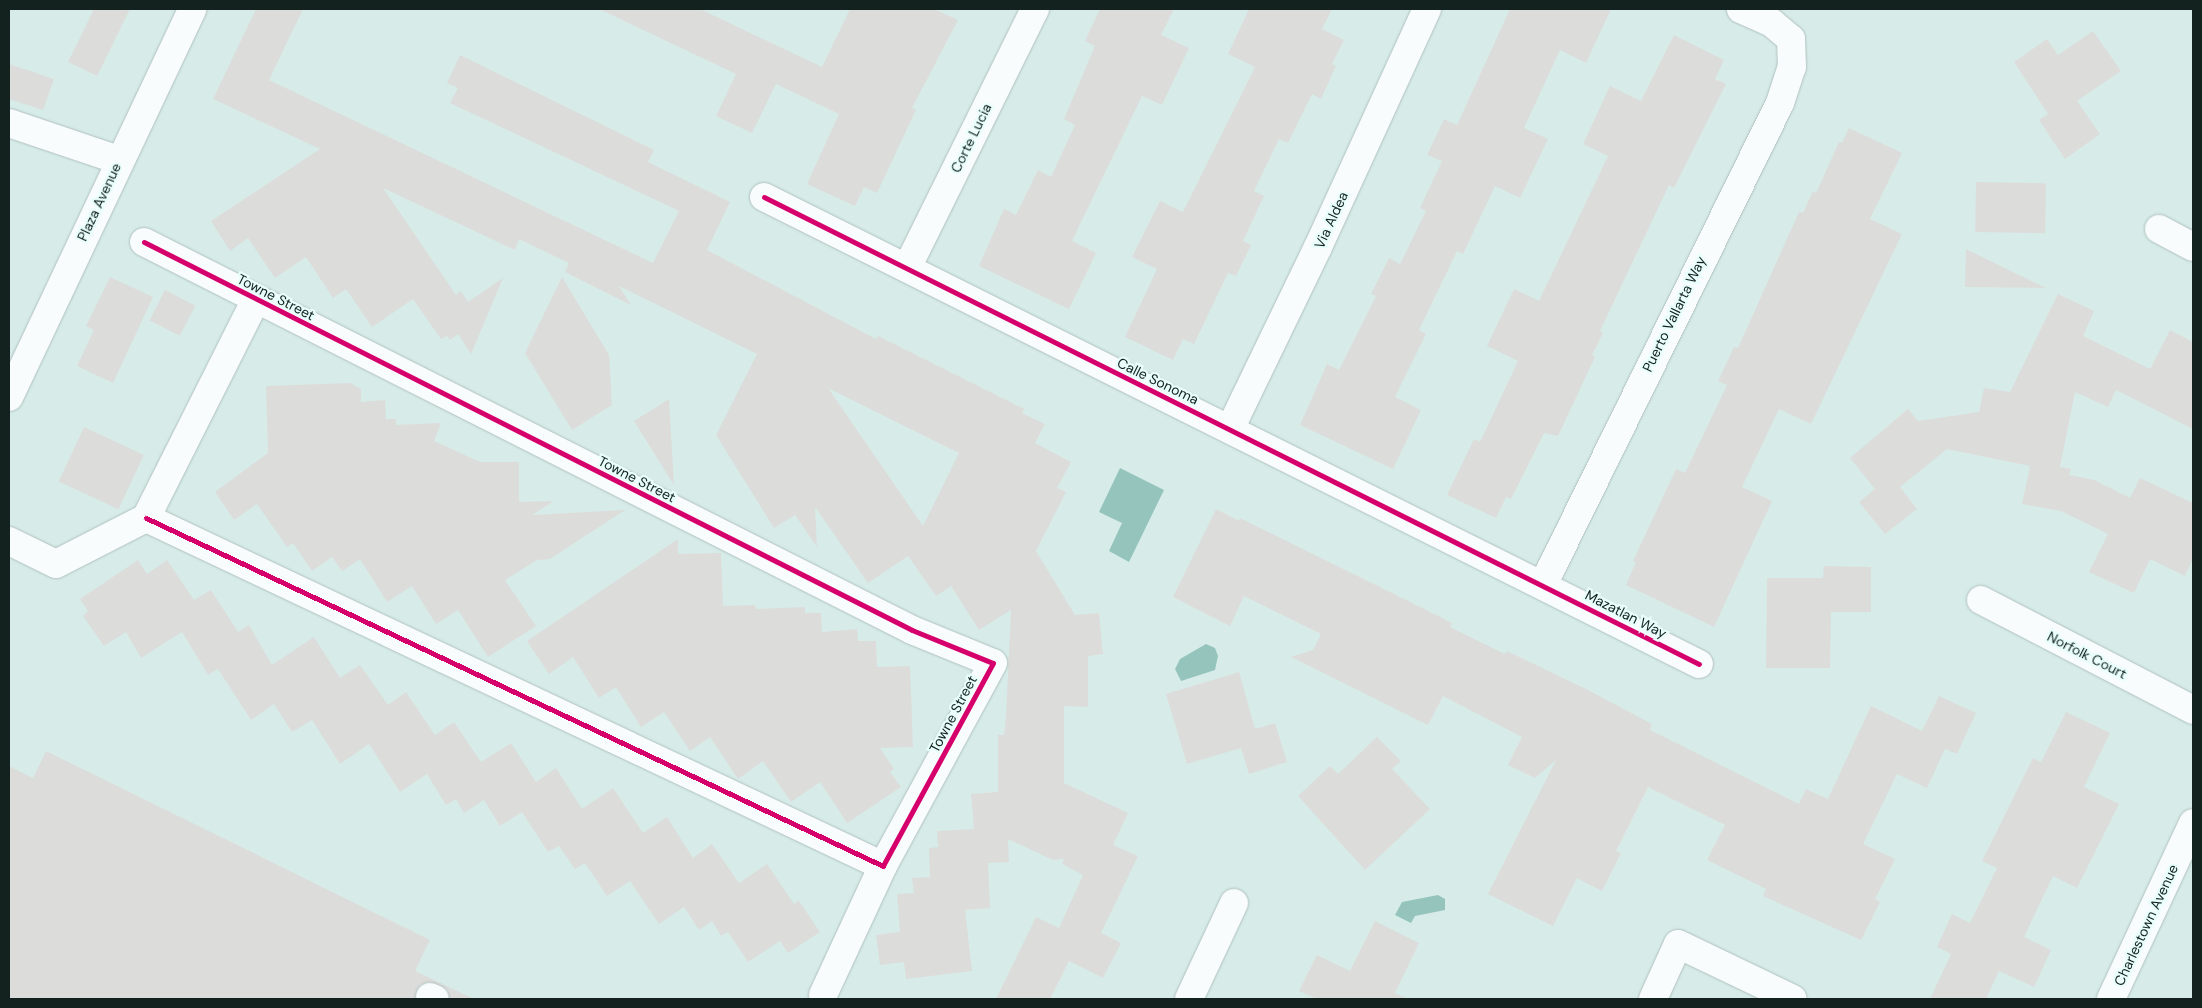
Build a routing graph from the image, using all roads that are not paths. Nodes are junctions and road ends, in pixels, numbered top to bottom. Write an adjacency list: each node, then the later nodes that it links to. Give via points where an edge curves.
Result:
1 (192, 9): 6 (street, Plaza Avenue)
2 (1035, 9): 11 (street, Corte Lucia)
3 (1427, 9): 14 (street, Via Aldea, via 1323,238)
4 (1741, 9): 17 (street, Puerto Vallarta Way, via 1772,23 1791,39 1792,67 1780,103)
5 (9, 123): 6 (street)
6 (118, 160): 13 (street, Plaza Avenue)
7 (764, 196): 11 (street, Calle Sonoma)
8 (2159, 229): 10 (street)
9 (144, 242): 12 (street, Towne Street)
10 (2193, 246)
11 (907, 268): 14 (street, Calle Sonoma)
12 (256, 299): 15 (street, Towne Street); 22 (street, Towne Street, via 912,630 993,663)
13 (9, 397)
14 (1230, 429): 17 (street, Calle Sonoma)
15 (146, 518): 16 (street, via 56,564); 22 (street)
16 (9, 541)
17 (1543, 585): 19 (street, Mazatlan Way)
18 (1981, 600): 20 (street, Norfolk Court)
19 (1698, 664)
20 (2193, 710)
21 (2193, 823): 28 (street, Charlestown Avenue)
22 (883, 866): 24 (street)
23 (1234, 903): 25 (street)
24 (823, 994)
25 (1189, 999)
26 (1653, 999): 27 (street, via 1678,944)
27 (1793, 999)
28 (2112, 999)

